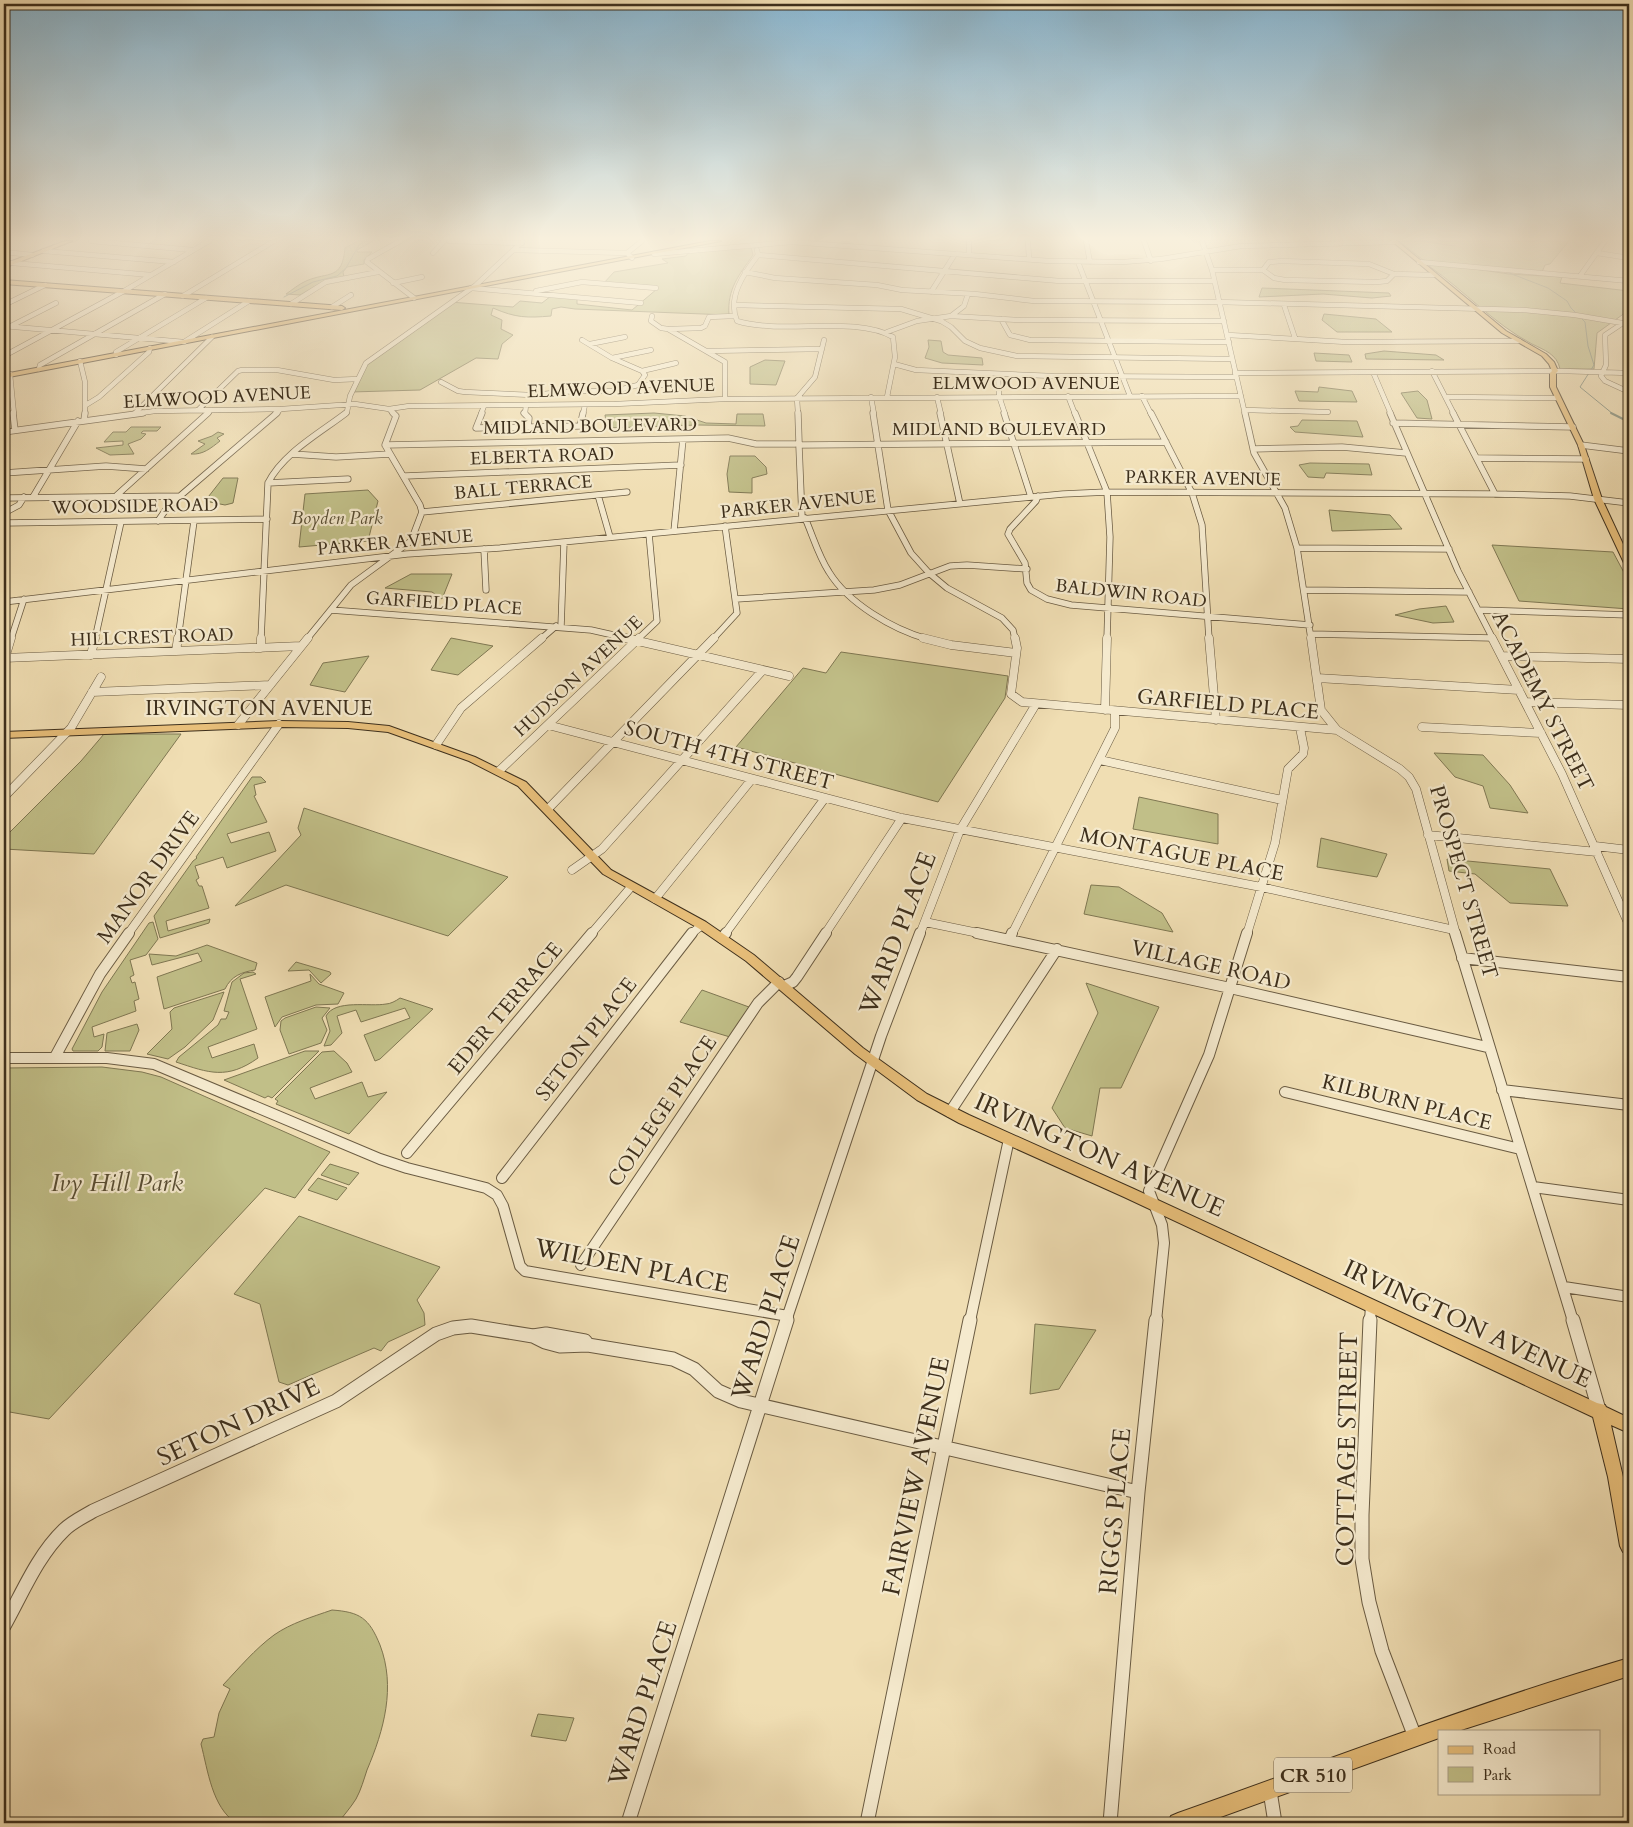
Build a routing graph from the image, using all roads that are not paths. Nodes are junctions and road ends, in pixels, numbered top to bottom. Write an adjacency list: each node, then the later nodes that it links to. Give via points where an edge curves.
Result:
1 (59, 326): 20 (street)
2 (110, 326): 22 (street)
3 (159, 326): 25 (street)
4 (209, 326): 32 (street)
5 (267, 326): 23 (main road)
6 (417, 326): 57 (street, via 366,363)
7 (658, 326): 19 (street)
8 (704, 326): 19 (street)
9 (767, 326): 21 (street, via 862,328)
10 (906, 326): 21 (street)
11 (948, 326): 41 (street, via 970,343 994,352 1034,358)
12 (1005, 326): 30 (street, via 1008,333 1020,339)
13 (1104, 326): 30 (street)
14 (1225, 326): 27 (street, PROSPECT STREET)
15 (1291, 326): 26 (street)
16 (1497, 326): 31 (main road)
17 (1618, 326): 50 (street, via 1605,337)
18 (6, 328): 20 (street)
19 (668, 329): 37 (street)
20 (52, 330): 22 (street); 39 (street)
21 (887, 332): 45 (street, via 894,338)
22 (97, 334): 25 (street); 46 (street)
23 (212, 337): 32 (main road); 87 (street)
24 (625, 337): 33 (street)
25 (140, 338): 32 (street); 38 (street)
26 (1295, 338): 27 (street); 31 (street, via 1346,342)
27 (1228, 339): 30 (street); 42 (street, PROSPECT STREET)
28 (582, 340): 33 (street)
29 (824, 340): 35 (street)
30 (1110, 341): 41 (street)
31 (1519, 341): 49 (main road, via 1544,355)
32 (184, 342): 34 (main road)
33 (590, 344): 40 (street)
34 (150, 348): 38 (main road); 78 (street)
35 (822, 349): 37 (street); 72 (street, via 816,377)
36 (651, 350): 40 (street)
37 (705, 350): 71 (street, via 725,362)
38 (116, 355): 43 (main road)
39 (4, 356)
40 (612, 358): 47 (street)
41 (1116, 358): 42 (street); 56 (street)
42 (1232, 359): 55 (street, PROSPECT STREET)
43 (80, 362): 46 (main road); 78 (street)
44 (676, 364): 47 (street)
45 (894, 364): 53 (street, via 916,370); 69 (street)
46 (38, 369): 54 (main road)
47 (642, 371): 59 (street, via 644,379)
48 (1432, 371): 49 (street); 51 (street); 73 (street)
49 (1555, 371): 50 (street); 74 (main road, via 1553,387)
50 (1604, 371): 52 (street); 61 (street, via 1602,379)
51 (1373, 372): 55 (street); 90 (street)
52 (1629, 373)
53 (998, 374): 56 (street); 63 (street)
54 (7, 375): 94 (street)
55 (1236, 375): 56 (street); 67 (street, PROSPECT STREET)
56 (1123, 376): 65 (street)
57 (358, 379): 75 (street); 83 (street, via 334,380 277,370 242,370)
58 (441, 382): 62 (street, via 458,391)
59 (638, 385): 60 (street); 62 (street, via 615,391)
60 (681, 386)
61 (1629, 392)
62 (529, 395): 76 (street)
63 (999, 396): 64 (street, ELMWOOD AVENUE); 70 (street, ELMWOOD AVENUE); 98 (street)
64 (1068, 396): 65 (street, ELMWOOD AVENUE); 99 (street)
65 (1130, 396): 66 (street, ELMWOOD AVENUE)
66 (1142, 396): 67 (street, ELMWOOD AVENUE); 97 (street)
67 (1241, 396): 85 (street, PROSPECT STREET)
68 (871, 397): 69 (street, ELMWOOD AVENUE); 72 (street, ELMWOOD AVENUE); 100 (street)
69 (888, 397): 70 (street, ELMWOOD AVENUE)
70 (936, 397): 101 (street)
71 (725, 398): 72 (street, ELMWOOD AVENUE); 77 (street, ELMWOOD AVENUE)
72 (797, 398): 102 (street)
73 (1446, 398): 74 (street); 91 (street)
74 (1558, 398): 93 (main road)
75 (350, 405): 81 (street, ELMWOOD AVENUE); 82 (street, ELMWOOD AVENUE); 108 (street, via 347,412)
76 (526, 405): 77 (street, ELMWOOD AVENUE); 80 (street, ELMWOOD AVENUE); 92 (street, via 524,413 529,418)
77 (585, 405): 92 (street, via 580,426)
78 (86, 406): 89 (street)
79 (417, 406): 80 (street, ELMWOOD AVENUE); 82 (street, ELMWOOD AVENUE); 88 (street)
80 (484, 406): 92 (street, via 476,428)
81 (281, 409): 84 (street, ELMWOOD AVENUE); 127 (street)
82 (389, 409): 88 (street)
83 (198, 410): 84 (street, ELMWOOD AVENUE); 87 (street, ELMWOOD AVENUE)
84 (211, 410): 113 (street)
85 (1245, 410): 86 (street); 105 (street, PROSPECT STREET)
86 (1328, 412)
87 (135, 413): 89 (street, ELMWOOD AVENUE)
88 (396, 416): 103 (street)
89 (81, 421): 94 (street, ELMWOOD AVENUE); 114 (street)
90 (1393, 423): 91 (street); 107 (street)
91 (1461, 426): 93 (street); 110 (street)
92 (528, 427)
93 (1573, 427): 104 (main road)
94 (15, 430): 95 (street, ELMWOOD AVENUE)
95 (4, 432)
96 (683, 439): 102 (street, MIDLAND BOULEVARD, via 733,438 756,444); 103 (street, MIDLAND BOULEVARD); 112 (street)
97 (1165, 441): 99 (street, MIDLAND BOULEVARD); 121 (street)
98 (1014, 442): 99 (street, MIDLAND BOULEVARD); 101 (street, MIDLAND BOULEVARD); 130 (street)
99 (1085, 442): 120 (street)
100 (878, 443): 101 (street, MIDLAND BOULEVARD); 102 (street, MIDLAND BOULEVARD); 135 (street)
101 (947, 443): 134 (street)
102 (799, 444): 138 (street)
103 (385, 445): 109 (street)
104 (1581, 445): 106 (street); 111 (main road)
105 (1253, 449): 107 (street, via 1342,447); 122 (street, PROSPECT STREET)
106 (1629, 451)
107 (1406, 453): 123 (street)
108 (292, 454): 109 (street, via 336,457); 118 (street, via 273,473)
109 (390, 454): 116 (street)
110 (1478, 458): 111 (street); 124 (street)
111 (1586, 459): 132 (main road)
112 (680, 465): 116 (street, ELBERTA ROAD); 145 (street)
113 (146, 469): 114 (street, via 106,466); 125 (street)
114 (49, 470): 115 (street); 129 (street)
115 (4, 473)
116 (405, 476): 136 (street)
117 (348, 480): 118 (street)
118 (268, 483): 139 (street)
119 (627, 492): 126 (street, BALL TERRACE)
120 (1107, 492): 121 (street, PARKER AVENUE); 130 (street, PARKER AVENUE); 170 (street, via 1110,537)
121 (1192, 493): 122 (street, PARKER AVENUE); 174 (street, via 1202,525)
122 (1278, 494): 123 (street, PARKER AVENUE); 150 (street, PROSPECT STREET, via 1286,508)
123 (1425, 494): 124 (street, PARKER AVENUE); 152 (street, ACADEMY STREET)
124 (1495, 494): 132 (street, PARKER AVENUE)
125 (117, 495): 127 (street); 129 (street)
126 (598, 495): 136 (street, BALL TERRACE); 147 (street)
127 (180, 496): 140 (street)
128 (24, 497): 129 (street); 131 (street); 137 (street, via 19,505)
129 (33, 497)
130 (1034, 497): 134 (street, PARKER AVENUE); 158 (street, BALDWIN ROAD, via 1036,501 1008,534)
131 (4, 498)
132 (1598, 499): 133 (street, PARKER AVENUE); 156 (main road)
133 (1629, 503)
134 (960, 504): 135 (street, PARKER AVENUE)
135 (888, 510): 138 (street, PARKER AVENUE); 160 (street, via 911,553)
136 (422, 512): 148 (street)
137 (4, 513)
138 (803, 518): 144 (street, PARKER AVENUE); 166 (street, via 831,574)
139 (267, 519): 141 (street, WOODSIDE ROAD); 159 (street)
140 (158, 521): 141 (street, WOODSIDE ROAD); 142 (street, WOODSIDE ROAD)
141 (194, 521): 161 (street)
142 (121, 522): 143 (street, WOODSIDE ROAD); 162 (street)
143 (4, 523)
144 (725, 526): 145 (street, PARKER AVENUE); 168 (street)
145 (674, 531): 146 (street, PARKER AVENUE)
146 (649, 534): 147 (street, PARKER AVENUE); 178 (street, HUDSON AVENUE, via 657,621)
147 (610, 537): 149 (street, PARKER AVENUE)
148 (411, 542): 153 (street, via 411,549); 154 (street)
149 (564, 542): 151 (street, PARKER AVENUE); 175 (street)
150 (1296, 548): 152 (street); 164 (street, PROSPECT STREET)
151 (484, 549): 153 (street, PARKER AVENUE); 163 (street)
152 (1449, 549): 165 (street, ACADEMY STREET)
153 (420, 553): 154 (street, PARKER AVENUE)
154 (392, 556): 155 (street, PARKER AVENUE); 157 (street)
155 (363, 559): 157 (street, via 374,562); 159 (street, PARKER AVENUE)
156 (1629, 565)
157 (375, 567): 171 (street, via 356,580)
158 (1027, 569): 160 (street, via 967,565 950,566); 170 (street, BALDWIN ROAD, via 1028,585 1044,598)
159 (265, 571): 161 (street, PARKER AVENUE); 180 (street)
160 (929, 573): 166 (street, via 891,587); 182 (street, via 947,588 996,614 1009,625 1016,636)
161 (186, 580): 162 (street, PARKER AVENUE); 181 (street)
162 (106, 590): 167 (street, PARKER AVENUE); 183 (street)
163 (486, 590)
164 (1305, 590): 165 (street); 176 (street, PROSPECT STREET)
165 (1469, 592): 172 (street, ACADEMY STREET)
166 (848, 593): 168 (street); 182 (street, via 876,616 906,634 935,642)
167 (24, 599): 169 (street, PARKER AVENUE); 186 (street)
168 (736, 599): 184 (street, via 738,613)
169 (4, 602)
170 (1108, 608): 174 (street, BALDWIN ROAD); 198 (street)
171 (331, 610): 175 (street, GARFIELD PLACE); 179 (street)
172 (1478, 610): 173 (street); 177 (street, ACADEMY STREET)
173 (1629, 615)
174 (1207, 616): 176 (street, BALDWIN ROAD); 200 (street)
175 (558, 627): 178 (street, GARFIELD PLACE); 211 (street, via 461,708)
176 (1310, 629): 177 (street, BALDWIN ROAD); 191 (street, PROSPECT STREET)
177 (1492, 638): 185 (street, ACADEMY STREET)
178 (637, 640): 184 (street, GARFIELD PLACE); 203 (street, HUDSON AVENUE)
179 (301, 646): 180 (street, HILLCREST ROAD); 192 (street)
180 (261, 648): 181 (street, HILLCREST ROAD)
181 (176, 651): 183 (street, HILLCREST ROAD)
182 (1016, 654): 196 (street, GARFIELD PLACE, via 1011,694 1014,699)
183 (91, 655): 186 (street, HILLCREST ROAD)
184 (699, 655): 188 (street, GARFIELD PLACE); 210 (street)
185 (1502, 656): 187 (street); 193 (street, ACADEMY STREET)
186 (4, 658)
187 (1629, 659)
188 (762, 671): 189 (street, GARFIELD PLACE); 213 (street)
189 (789, 676)
190 (101, 677): 194 (street)
191 (1317, 678): 193 (street); 206 (street, PROSPECT STREET, via 1321,710)
192 (270, 685): 194 (street); 202 (street)
193 (1519, 690): 195 (street, ACADEMY STREET)
194 (92, 692): 207 (street)
195 (1525, 702): 197 (street); 208 (street, ACADEMY STREET)
196 (1036, 704): 198 (street, GARFIELD PLACE); 221 (street, WARD PLACE)
197 (1629, 705)
198 (1105, 710): 199 (street, GARFIELD PLACE)
199 (1115, 711): 200 (street, GARFIELD PLACE); 212 (street, via 1115,728)
200 (1216, 720): 205 (street, GARFIELD PLACE)
201 (278, 724): 202 (main road, IRVINGTON AVENUE); 211 (main road, IRVINGTON AVENUE, via 378,727); 245 (street, MANOR DRIVE, via 100,974)
202 (238, 725): 207 (main road, IRVINGTON AVENUE)
203 (548, 725): 210 (street, SOUTH 4TH STREET); 214 (street, HUDSON AVENUE)
204 (1422, 727): 208 (street)
205 (1300, 728): 206 (street, GARFIELD PLACE); 218 (street, via 1303,754 1288,769)
206 (1337, 730): 222 (street, PROSPECT STREET, via 1409,777 1416,789)
207 (67, 732): 209 (main road, IRVINGTON AVENUE); 216 (street)
208 (1541, 733): 224 (street, ACADEMY STREET)
209 (4, 735)
210 (613, 742): 213 (street, SOUTH 4TH STREET); 219 (street)
211 (436, 745): 214 (main road, IRVINGTON AVENUE)
212 (1100, 760): 218 (street); 223 (street)
213 (681, 761): 215 (street, SOUTH 4TH STREET); 226 (street)
214 (499, 771): 219 (main road, IRVINGTON AVENUE, via 522,784)
215 (752, 779): 217 (street, SOUTH 4TH STREET); 230 (street)
216 (4, 798)
217 (825, 798): 220 (street, SOUTH 4TH STREET); 237 (street)
218 (1282, 800): 229 (street, via 1275,843)
219 (548, 808): 226 (main road, IRVINGTON AVENUE)
220 (902, 818): 221 (street, MONTAGUE PLACE); 242 (street, COLLEGE PLACE, via 793,982)
221 (960, 830): 223 (street, MONTAGUE PLACE); 233 (street, WARD PLACE)
222 (1428, 835): 224 (street); 236 (street, PROSPECT STREET)
223 (1055, 847): 229 (street, MONTAGUE PLACE); 238 (street)
224 (1596, 849): 225 (street); 231 (street, ACADEMY STREET)
225 (1629, 850)
226 (593, 857): 227 (street); 228 (main road, IRVINGTON AVENUE, via 607,872)
227 (572, 870)
228 (631, 887): 230 (main road, IRVINGTON AVENUE); 254 (street, EDER TERRACE)
229 (1262, 887): 236 (street, MONTAGUE PLACE); 243 (street)
230 (654, 899): 234 (main road, IRVINGTON AVENUE)
231 (1619, 901): 232 (street); 235 (street, ACADEMY STREET)
232 (1629, 902)
233 (925, 922): 238 (street, VILLAGE ROAD); 247 (street, WARD PLACE)
234 (702, 925): 237 (main road, IRVINGTON AVENUE); 255 (street, SETON PLACE, via 694,931)
235 (1629, 925)
236 (1454, 930): 240 (street, PROSPECT STREET)
237 (722, 938): 242 (main road, IRVINGTON AVENUE)
238 (1009, 940): 239 (street, VILLAGE ROAD)
239 (1057, 950): 243 (street, VILLAGE ROAD); 251 (street)
240 (1462, 958): 241 (street); 244 (street, PROSPECT STREET)
241 (1629, 977)
242 (782, 984): 247 (main road, IRVINGTON AVENUE); 259 (street, COLLEGE PLACE, via 770,988 758,1003)
243 (1230, 988): 244 (street, VILLAGE ROAD); 258 (street, via 1209,1054 1149,1191)
244 (1487, 1047): 248 (street, PROSPECT STREET)
245 (55, 1057): 246 (street); 263 (street, WILDEN PLACE, via 124,1059 154,1064 380,1159 486,1188 497,1195 503,1206 520,1266 525,1271)
246 (4, 1058)
247 (872, 1062): 251 (main road, IRVINGTON AVENUE); 263 (street, WARD PLACE)
248 (1502, 1090): 250 (street); 253 (street, PROSPECT STREET)
249 (1285, 1092): 253 (street, KILBURN PLACE)
250 (1629, 1106)
251 (950, 1112): 252 (main road, IRVINGTON AVENUE)
252 (1009, 1139): 258 (main road, IRVINGTON AVENUE); 268 (street, FAIRVIEW AVENUE)
253 (1520, 1149): 256 (street, PROSPECT STREET)
254 (407, 1153)
255 (502, 1178)
256 (1533, 1187): 257 (street); 260 (street, PROSPECT STREET)
257 (1629, 1200)
258 (1153, 1205): 262 (main road, IRVINGTON AVENUE); 269 (street, RIGGS PLACE, via 1162,1225 1164,1243)
259 (581, 1265)
260 (1564, 1287): 261 (street); 266 (street, PROSPECT STREET)
261 (1629, 1297)
262 (1371, 1305): 266 (main road, IRVINGTON AVENUE); 273 (street, COTTAGE STREET, via 1362,1560 1382,1651)
263 (788, 1316): 265 (street, WARD PLACE)
264 (588, 1345): 265 (street, SETON DRIVE, via 673,1359 694,1369 728,1397); 271 (street, SETON DRIVE, via 579,1348 540,1341 533,1336 471,1326 446,1330 329,1405 71,1524 55,1540)
265 (760, 1405): 268 (street); 275 (street, WARD PLACE)
266 (1599, 1410): 267 (main road, IRVINGTON AVENUE); 270 (main road, PROSPECT STREET)
267 (1629, 1426)
268 (943, 1447): 269 (street); 276 (street, FAIRVIEW AVENUE)
269 (1138, 1492): 277 (street, RIGGS PLACE)
270 (1629, 1546)
271 (4, 1626)
272 (1629, 1667): 273 (main road, CR 510)
273 (1415, 1737): 274 (main road, CR 510)
274 (1270, 1791): 278 (main road, CR 510); 279 (street)
275 (628, 1823)
276 (867, 1823)
277 (1110, 1823)
278 (1178, 1823)
279 (1275, 1823)

